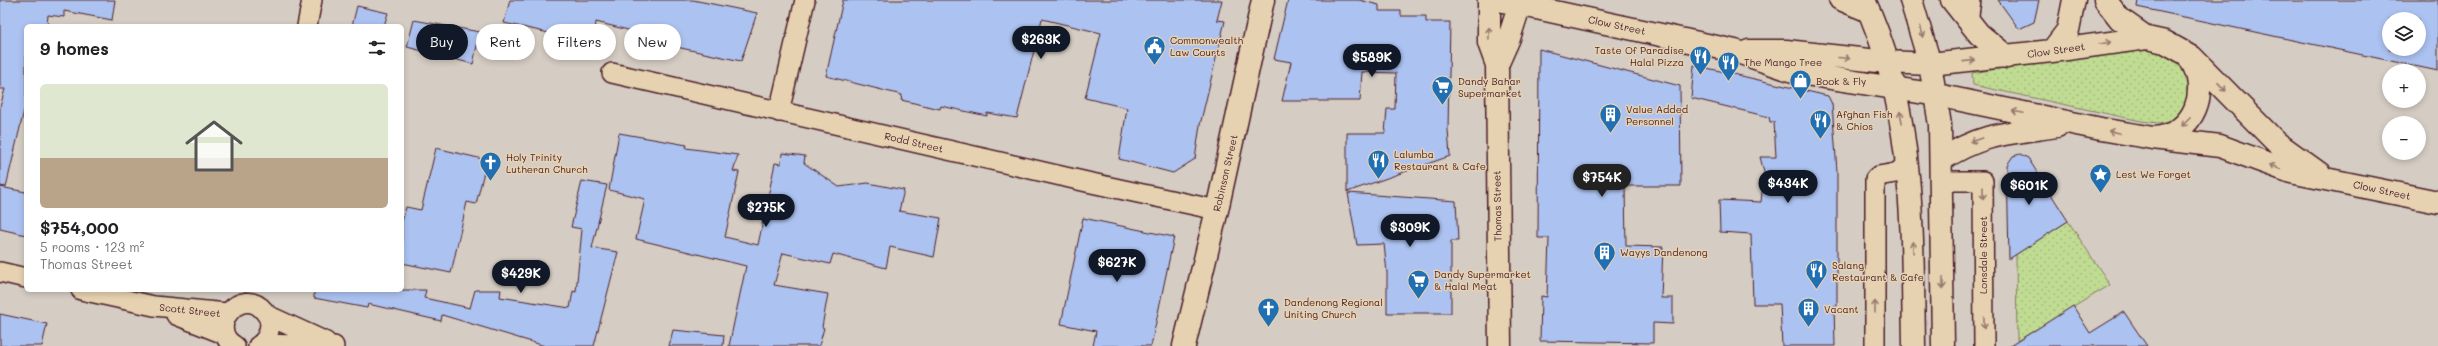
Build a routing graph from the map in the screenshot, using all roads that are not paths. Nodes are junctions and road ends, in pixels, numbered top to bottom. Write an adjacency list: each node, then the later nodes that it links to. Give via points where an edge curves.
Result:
1 (312, 0): 14 (street)
2 (805, 0): 26 (street)
3 (1263, 0): 33 (main road, Robinson Street)
4 (1489, 0): 22 (main road, Thomas Street, one-way to 4, via 1489,43)
5 (1839, 0): 12 (street)
6 (1911, 0): 21 (main road, one-way to 21)
7 (1952, 0): 13 (main road)
8 (1971, 0): 13 (street)
9 (2074, 0): 18 (main road, via 2068,30)
10 (2105, 0): 15 (main road, via 2120,19)
11 (1510, 2): 17 (main road, Clow Street); 22 (main road, Thomas Street, via 1509,38)
12 (1867, 6): 20 (main road)
13 (1968, 22): 19 (main road, via 1985,40)
14 (307, 24)
15 (2147, 38): 16 (main road, Clow Street); 18 (main road, Clow Street, one-way to 15)
16 (2183, 50): 28 (main road, one-way to 28, via 2198,75 2198,105 2191,117 2175,132); 31 (main road, Clow Street, one-way to 31, via 2277,143)
17 (1736, 51): 20 (main road, Clow Street, one-way to 20, via 1786,51); 24 (main road, Clow Street, via 1799,73)
18 (2052, 51): 19 (main road, Clow Street)
19 (2007, 57): 21 (main road, Clow Street, one-way to 19)
20 (1887, 62): 21 (main road, Clow Street); 24 (main road)
21 (1930, 64): 25 (main road)
22 (1496, 65): 45 (main road, Thomas Street)
23 (612, 73): 26 (street, Rodd Street)
24 (1894, 88): 25 (main road, Clow Street); 29 (main road, one-way to 24)
25 (1937, 95): 27 (main road, Clow Street, one-way to 25); 30 (main road)
26 (779, 112): 33 (street, Rodd Street)
27 (2070, 124): 28 (main road, Clow Street, one-way to 27); 30 (main road, one-way to 30, via 1980,138 1962,146)
28 (2153, 138): 31 (main road, Clow Street, one-way to 28, via 2282,170 2239,151 2220,146)
29 (1908, 164): 46 (street, one-way to 29, via 1875,179 1878,176 1900,172); 47 (main road, one-way to 29)
30 (1941, 170): 48 (main road, one-way to 48); 49 (street, Lonsdale Street, one-way to 49, via 1983,181)
31 (2326, 178): 32 (main road, Clow Street)
32 (2438, 202)
33 (1217, 210): 44 (main road, Robinson Street)
34 (0, 272): 35 (street)
35 (24, 278)
36 (90, 292): 39 (street, Scott Street)
37 (262, 292): 40 (street)
38 (235, 303): 39 (street, Scott Street); 40 (street, Scott Street, via 250,303); 41 (street, via 223,326)
39 (154, 306): 41 (street, Scott Street)
40 (265, 312): 42 (street, via 269,330); 43 (street)
41 (229, 342)
42 (260, 345): 43 (street)
43 (333, 346)
44 (1184, 346)
45 (1500, 346)
46 (1875, 346)
47 (1914, 346)
48 (1943, 346)
49 (1984, 346)

